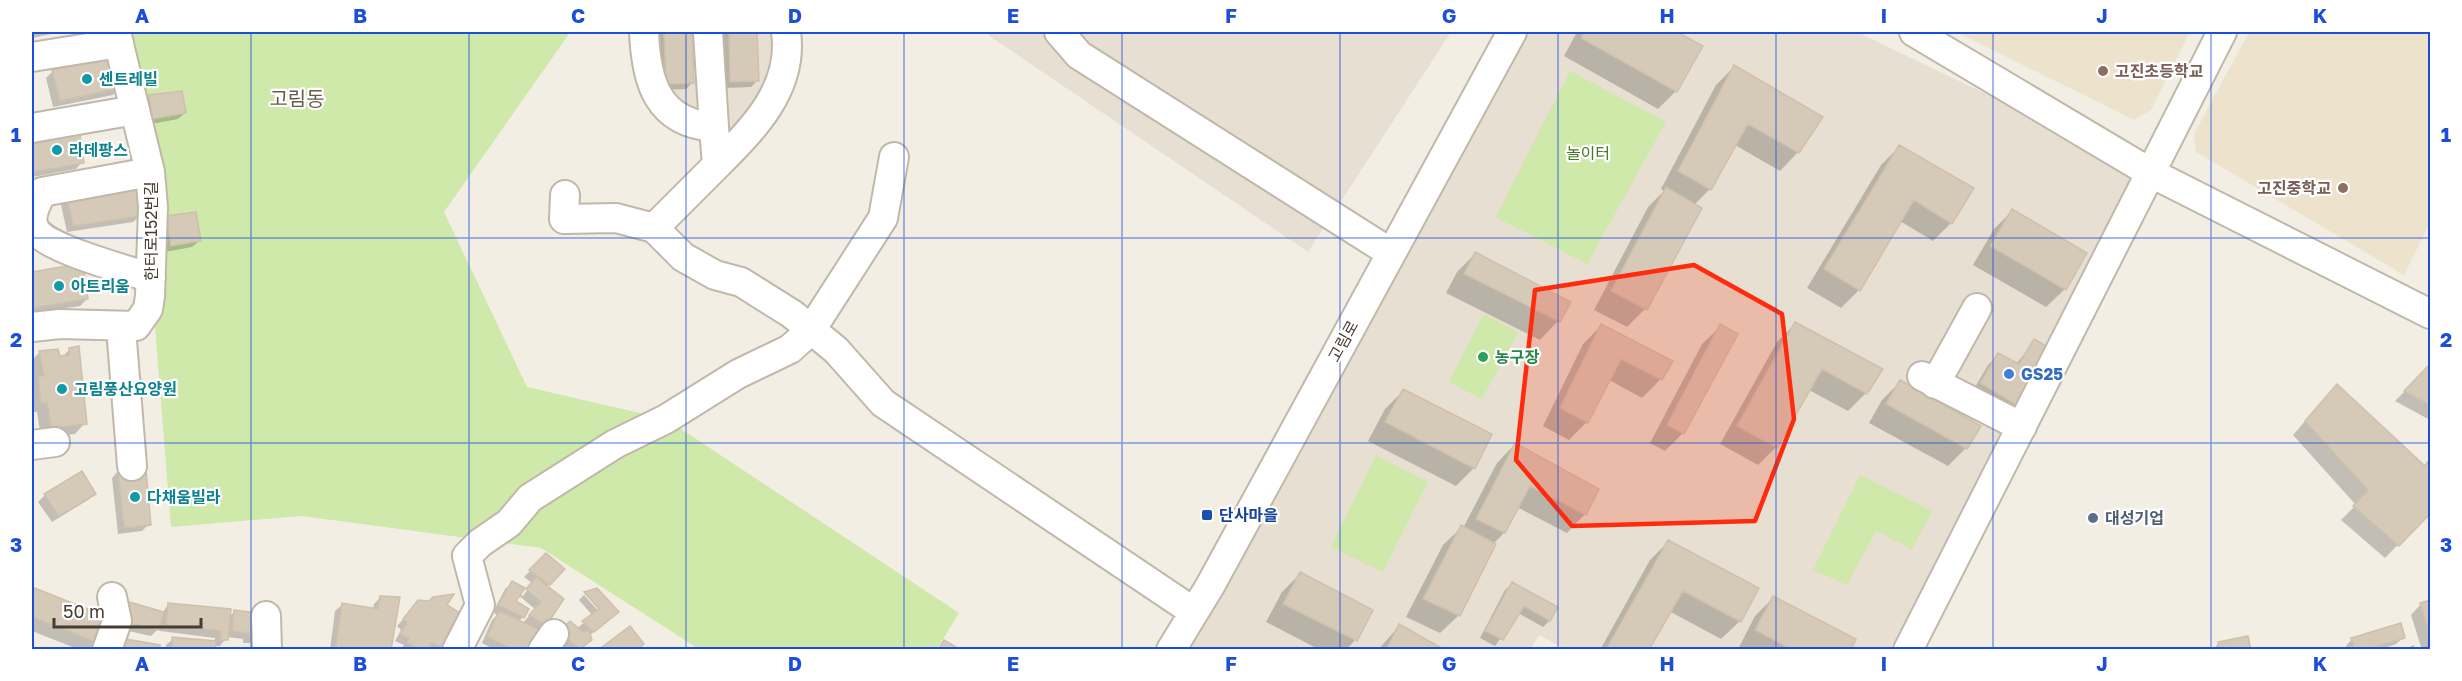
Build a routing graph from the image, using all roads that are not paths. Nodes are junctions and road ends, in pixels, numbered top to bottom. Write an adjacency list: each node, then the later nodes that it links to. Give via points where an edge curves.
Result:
1 (644, 32): 11 (street, via 646,63 656,94 670,112 689,123)
2 (708, 32): 11 (street)
3 (786, 32): 14 (street, via 786,66 775,95 759,122)
4 (1059, 32): 19 (street, via 1079,55)
5 (1914, 32): 16 (street)
6 (2222, 32): 16 (street)
7 (1503, 35): 19 (street, 고림로)
8 (117, 37): 9 (street); 10 (street, 한터로152번길)
9 (32, 57)
10 (135, 110): 12 (street); 15 (street, 한터로152번길)
11 (714, 127): 14 (street)
12 (32, 128)
13 (894, 157): 25 (street, via 884,218)
14 (717, 165): 18 (street)
15 (150, 172): 20 (street, 한터로152번길); 20 (street, via 42,192 33,215 40,237 70,252)
16 (2151, 173): 22 (street); 26 (street)
17 (565, 195): 18 (street, via 564,219 616,218)
18 (654, 228): 25 (street, via 683,257 715,275 741,282)
19 (1391, 253): 29 (street, 고림로)
20 (151, 278): 24 (street, 한터로152번길, via 148,309 135,326)
21 (1977, 308): 26 (street, via 1928,380)
22 (2430, 314)
23 (32, 327): 24 (street, via 60,324)
24 (121, 328): 27 (street)
25 (811, 330): 29 (street, via 836,350 883,403); 33 (street, via 790,349 615,444 530,498 509,523 480,543 467,556 480,604)
26 (2022, 427): 35 (street)
27 (132, 466)
28 (112, 597): 31 (street, via 117,621)
29 (1194, 612): 34 (street, 고림로)
30 (266, 616): 32 (street)
31 (107, 650)
32 (267, 650)
33 (457, 650)
34 (1171, 650)
35 (1908, 650)

